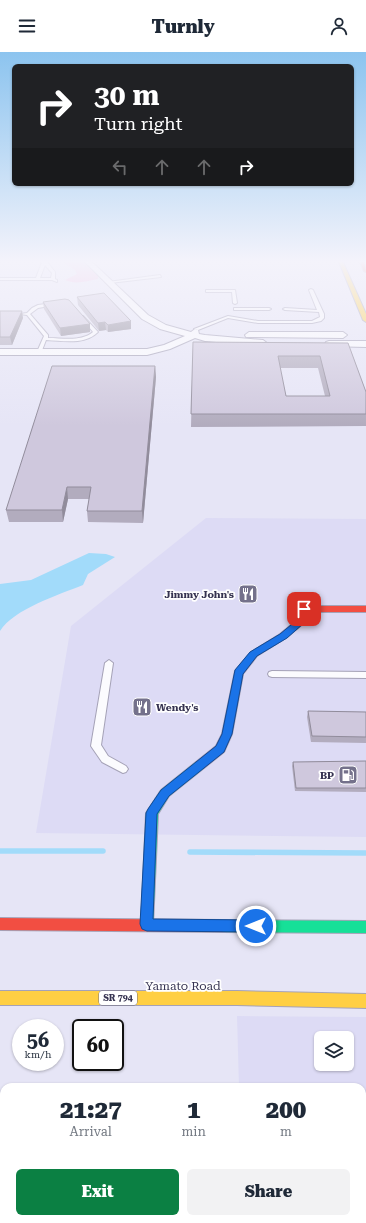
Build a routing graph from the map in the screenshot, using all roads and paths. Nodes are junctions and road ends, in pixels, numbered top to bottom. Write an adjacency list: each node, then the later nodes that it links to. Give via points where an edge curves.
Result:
1 (30, 317): 9 (lane, via 46,336)
2 (83, 317): 9 (lane, via 96,332 93,335 85,339)
3 (145, 317): 7 (street)
4 (163, 317): 6 (street)
5 (322, 317): 6 (lane, via 312,322 258,322 228,317)
6 (195, 332): 7 (street); 8 (street, via 240,335); 10 (street, via 257,343); 11 (street, via 167,347 147,352)
7 (184, 333): 11 (street)
8 (350, 335)
9 (44, 339): 13 (lane)
10 (366, 344)
11 (136, 351): 13 (street)
12 (0, 352): 13 (street)
13 (39, 352)
14 (366, 609): 20 (main road, via 304,609 301,621 254,654 238,673 227,734 220,749 165,793 152,813)
15 (109, 663): 18 (lane, via 96,746 105,759)
16 (272, 674): 17 (lane)
17 (366, 676)
18 (123, 769)
19 (0, 924): 20 (main road)
20 (147, 924): 21 (main road)
21 (366, 927)
22 (0, 998): 23 (main road, Yamato Road / SR 794)
23 (366, 1001)

